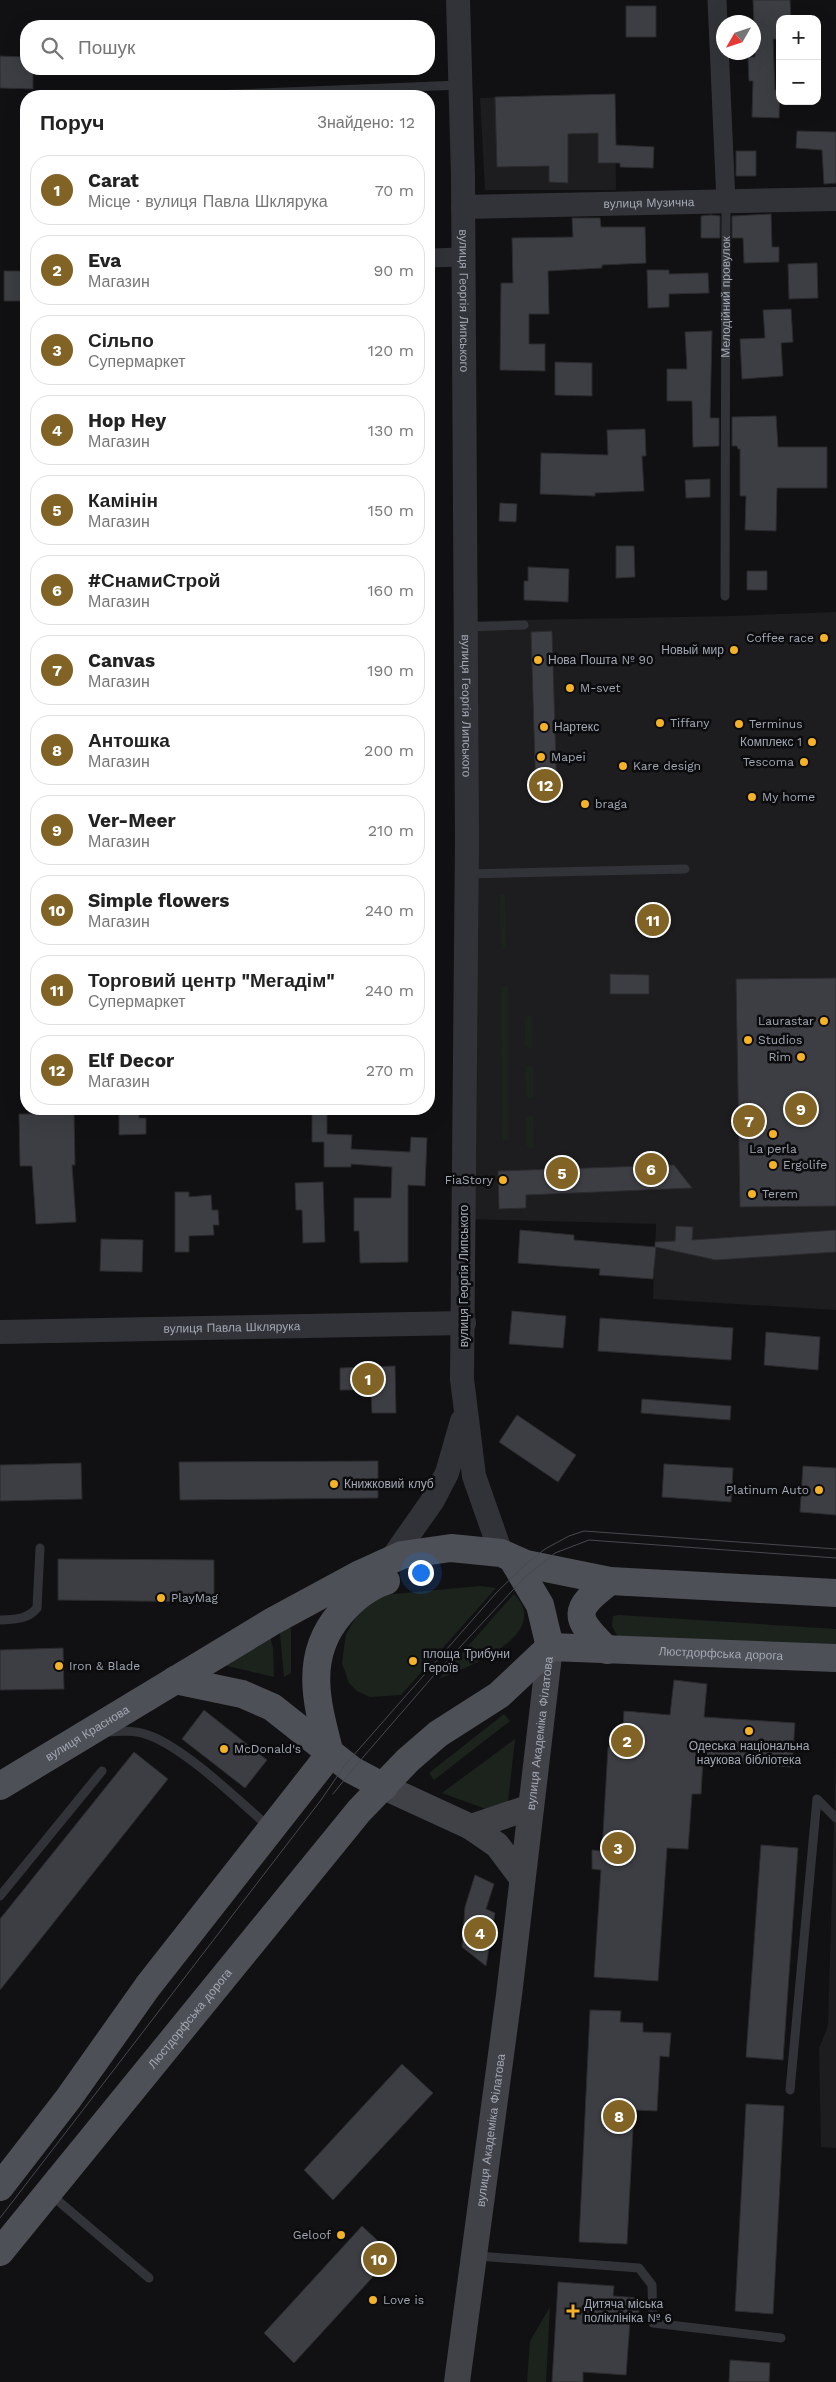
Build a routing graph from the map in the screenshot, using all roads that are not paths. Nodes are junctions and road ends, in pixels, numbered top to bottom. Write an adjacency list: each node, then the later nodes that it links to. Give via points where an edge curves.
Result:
1 (458, 0): 3 (street, вулиця Георгія Липського)
2 (717, 0): 6 (street, Мелодійний провулок)
3 (460, 85): 4 (lane); 7 (street, вулиця Георгія Липського)
4 (335, 90)
5 (836, 199): 6 (street, вулиця Музична)
6 (726, 202): 7 (street, вулиця Музична); 10 (lane, Мелодійний провулок)
7 (463, 208): 8 (street, вулиця Георгія Липського)
8 (462, 257): 9 (street); 12 (street, вулиця Георгія Липського)
9 (435, 258)
10 (725, 596)
11 (524, 625): 12 (lane)
12 (466, 628): 14 (street, вулиця Георгія Липського)
13 (685, 869): 14 (lane)
14 (467, 874): 15 (street, вулиця Георгія Липського)
15 (464, 1323): 16 (street, вулиця Павла Шклярука); 17 (street, вулиця Георгія Липського, via 462,1379)
16 (0, 1332)
17 (465, 1412): 19 (street, вулиця Георгія Липського, via 447,1473 433,1500); 20 (street, вулиця Георгія Липського, via 474,1476)
18 (40, 1548): 24 (lane, via 37,1608 24,1619)
19 (391, 1560): 20 (main road, via 402,1555 450,1548); 22 (street, вулиця Георгія Липського); 28 (main road, вулиця Краснова, via 300,1606)
20 (513, 1564): 21 (main road); 22 (main road, via 412,1571); 25 (main road, via 540,1605)
21 (610, 1581): 23 (main road); 26 (main road, via 587,1599 581,1611 582,1622)
22 (372, 1586): 30 (main road, via 350,1601 331,1624 319,1647 315,1677 319,1711)
23 (836, 1594)
24 (0, 1620)
25 (550, 1647): 26 (main road, Люстдорфська дорога); 33 (main road, via 499,1695 438,1734); 34 (main road, вулиця Академіка Філатова)
26 (607, 1650): 27 (main road, Люстдорфська дорога)
27 (836, 1658)
28 (175, 1680): 29 (main road, вулиця Краснова); 30 (main road, via 242,1694 272,1707)
29 (88, 1733): 32 (main road, вулиця Краснова); 37 (lane, via 134,1731 149,1735 172,1748 223,1787)
30 (342, 1763): 33 (main road); 37 (main road)
31 (102, 1771): 39 (lane)
32 (0, 1786)
33 (384, 1787): 36 (main road); 42 (main road, Люстдорфська дорога, via 353,1819)
34 (531, 1807): 36 (main road); 38 (main road, вулиця Академіка Філатова)
35 (836, 1818): 40 (lane, via 817,1799)
36 (471, 1827): 38 (main road, via 497,1845)
37 (272, 1830): 41 (main road, via 148,1986 68,2099)
38 (522, 1878): 44 (main road, вулиця Академіка Філатова)
39 (0, 1896)
40 (790, 2090)
41 (0, 2187)
42 (48, 2192): 43 (main road, Люстдорфська дорога); 45 (lane)
43 (0, 2252)
44 (474, 2255): 46 (lane, via 639,2268 652,2286 653,2323); 47 (main road, вулиця Академіка Філатова)
45 (149, 2278)
46 (781, 2338)
47 (456, 2382)

